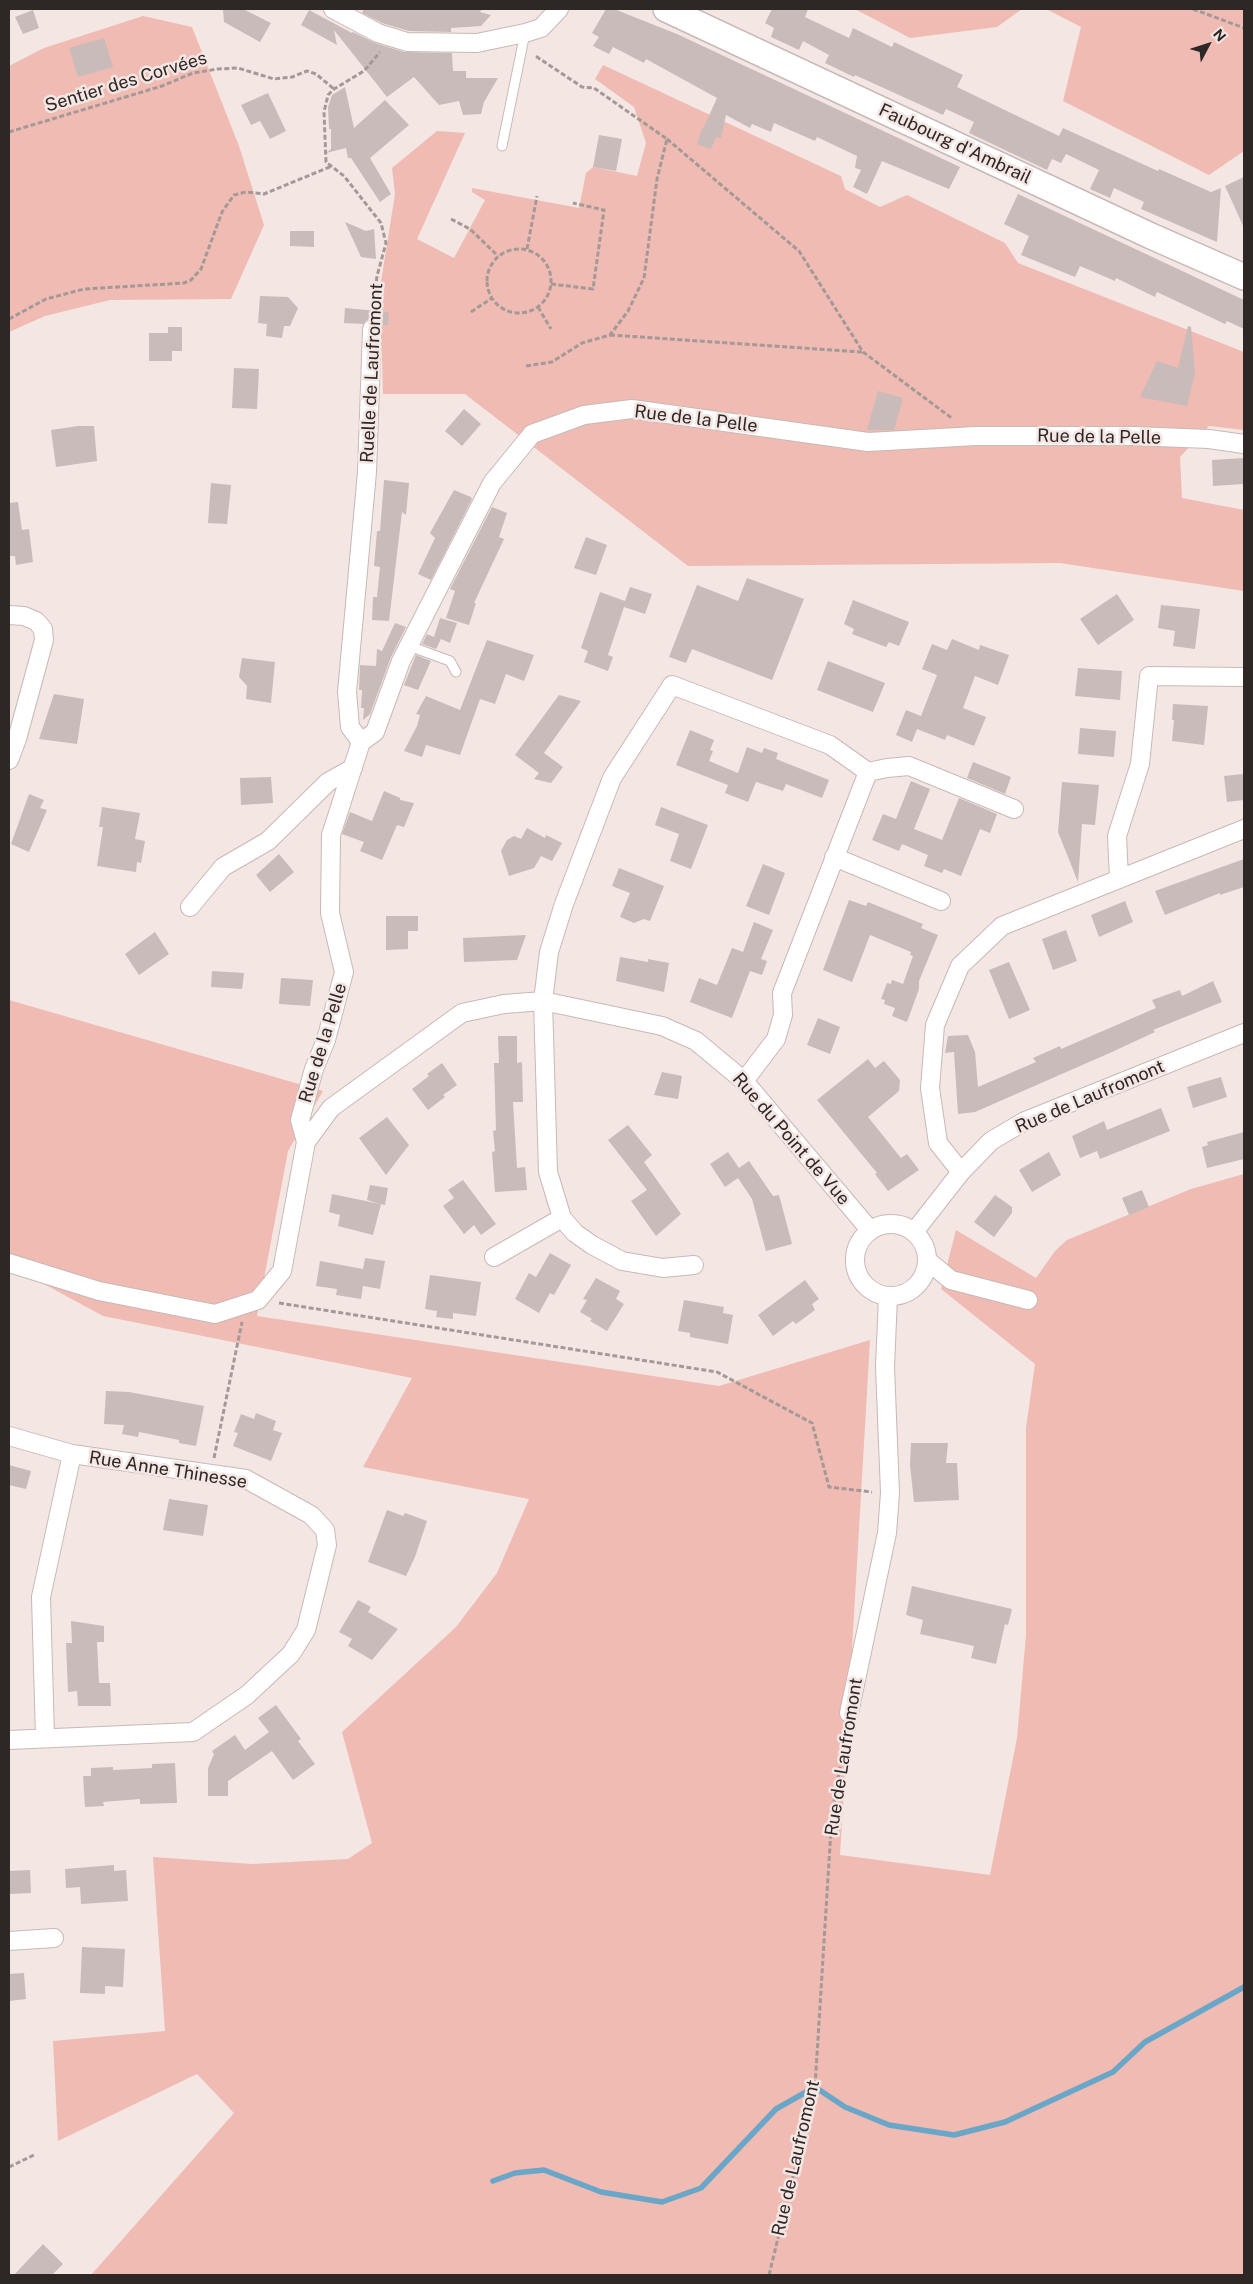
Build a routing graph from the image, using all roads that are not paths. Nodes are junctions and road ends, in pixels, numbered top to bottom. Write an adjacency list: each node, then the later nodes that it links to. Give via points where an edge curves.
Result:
1 (333, 9): 4 (street, via 378,33 407,42)
2 (559, 9): 4 (street, via 541,28)
3 (666, 9): 6 (main road, Faubourg d'Ambrail)
4 (523, 40): 5 (lane)
5 (502, 146)
6 (1244, 277)
7 (372, 329): 13 (street, Ruelle de Laufromont, via 367,472 347,692 350,727)
8 (1244, 444): 10 (street, Rue de la Pelle, via 1133,436 976,436 868,442 632,410 584,415 532,434 492,483)
9 (9, 615): 14 (street, via 36,621 43,629 44,640)
10 (409, 646): 11 (lane, via 450,661); 13 (street, Rue de la Pelle, via 375,732)
11 (456, 672)
12 (1244, 678): 20 (street, via 1149,676 1140,764 1117,836)
13 (361, 742): 15 (street, Rue de la Pelle)
14 (9, 760)
15 (352, 768): 22 (street, via 328,782 268,841 223,867); 26 (street, Rue de la Pelle, via 331,835 330,913 344,972 300,1120)
16 (868, 772): 17 (street, via 910,766); 19 (street); 23 (street, via 830,745 672,686 612,778 549,952)
17 (1014, 809)
18 (1244, 829): 20 (street)
19 (834, 857): 21 (street); 25 (street, via 782,993 783,1016 776,1039)
20 (1119, 879): 27 (street, via 1002,926 960,966 935,1025 930,1088 938,1143)
21 (942, 901)
22 (190, 907)
23 (543, 1001): 25 (street, Rue du Point de Vue, via 662,1026 696,1041); 26 (street, Rue du Point de Vue, via 504,1004 462,1013 331,1108); 28 (street, via 548,1172)
24 (1244, 1034): 27 (street, Rue de Laufromont, via 1025,1121 991,1141)
25 (744, 1081): 29 (street, Rue du Point de Vue)
26 (306, 1142): 33 (street, Rue du Point de Vue, via 282,1271 251,1302 215,1314 100,1291)
27 (961, 1172): 30 (street, Rue de Laufromont)
28 (562, 1218): 31 (street); 34 (street, via 574,1233 622,1261 663,1268)
29 (870, 1230): 30 (street, via 882,1224 895,1224); 35 (street, via 856,1254 856,1266 860,1279 869,1288)
30 (914, 1232): 32 (street, via 923,1241)
31 (494, 1257)
32 (928, 1261): 35 (street, via 925,1274 916,1287 905,1294); 36 (street, via 950,1280)
33 (9, 1263)
34 (694, 1265)
35 (888, 1296): 39 (street, Rue de Laufromont, via 885,1367 890,1493 887,1533)
36 (1028, 1300)
37 (9, 1436): 38 (street, Rue Anne Thinesse)
38 (72, 1454): 40 (street, via 41,1597); 40 (street, Rue Anne Thinesse, via 246,1479 311,1515 325,1530 327,1545 306,1630 291,1654 247,1694 193,1732)
39 (849, 1713)
40 (45, 1737): 41 (street, Rue Anne Thinesse)
41 (9, 1740)
42 (54, 1938): 43 (street)
43 (9, 1941)

